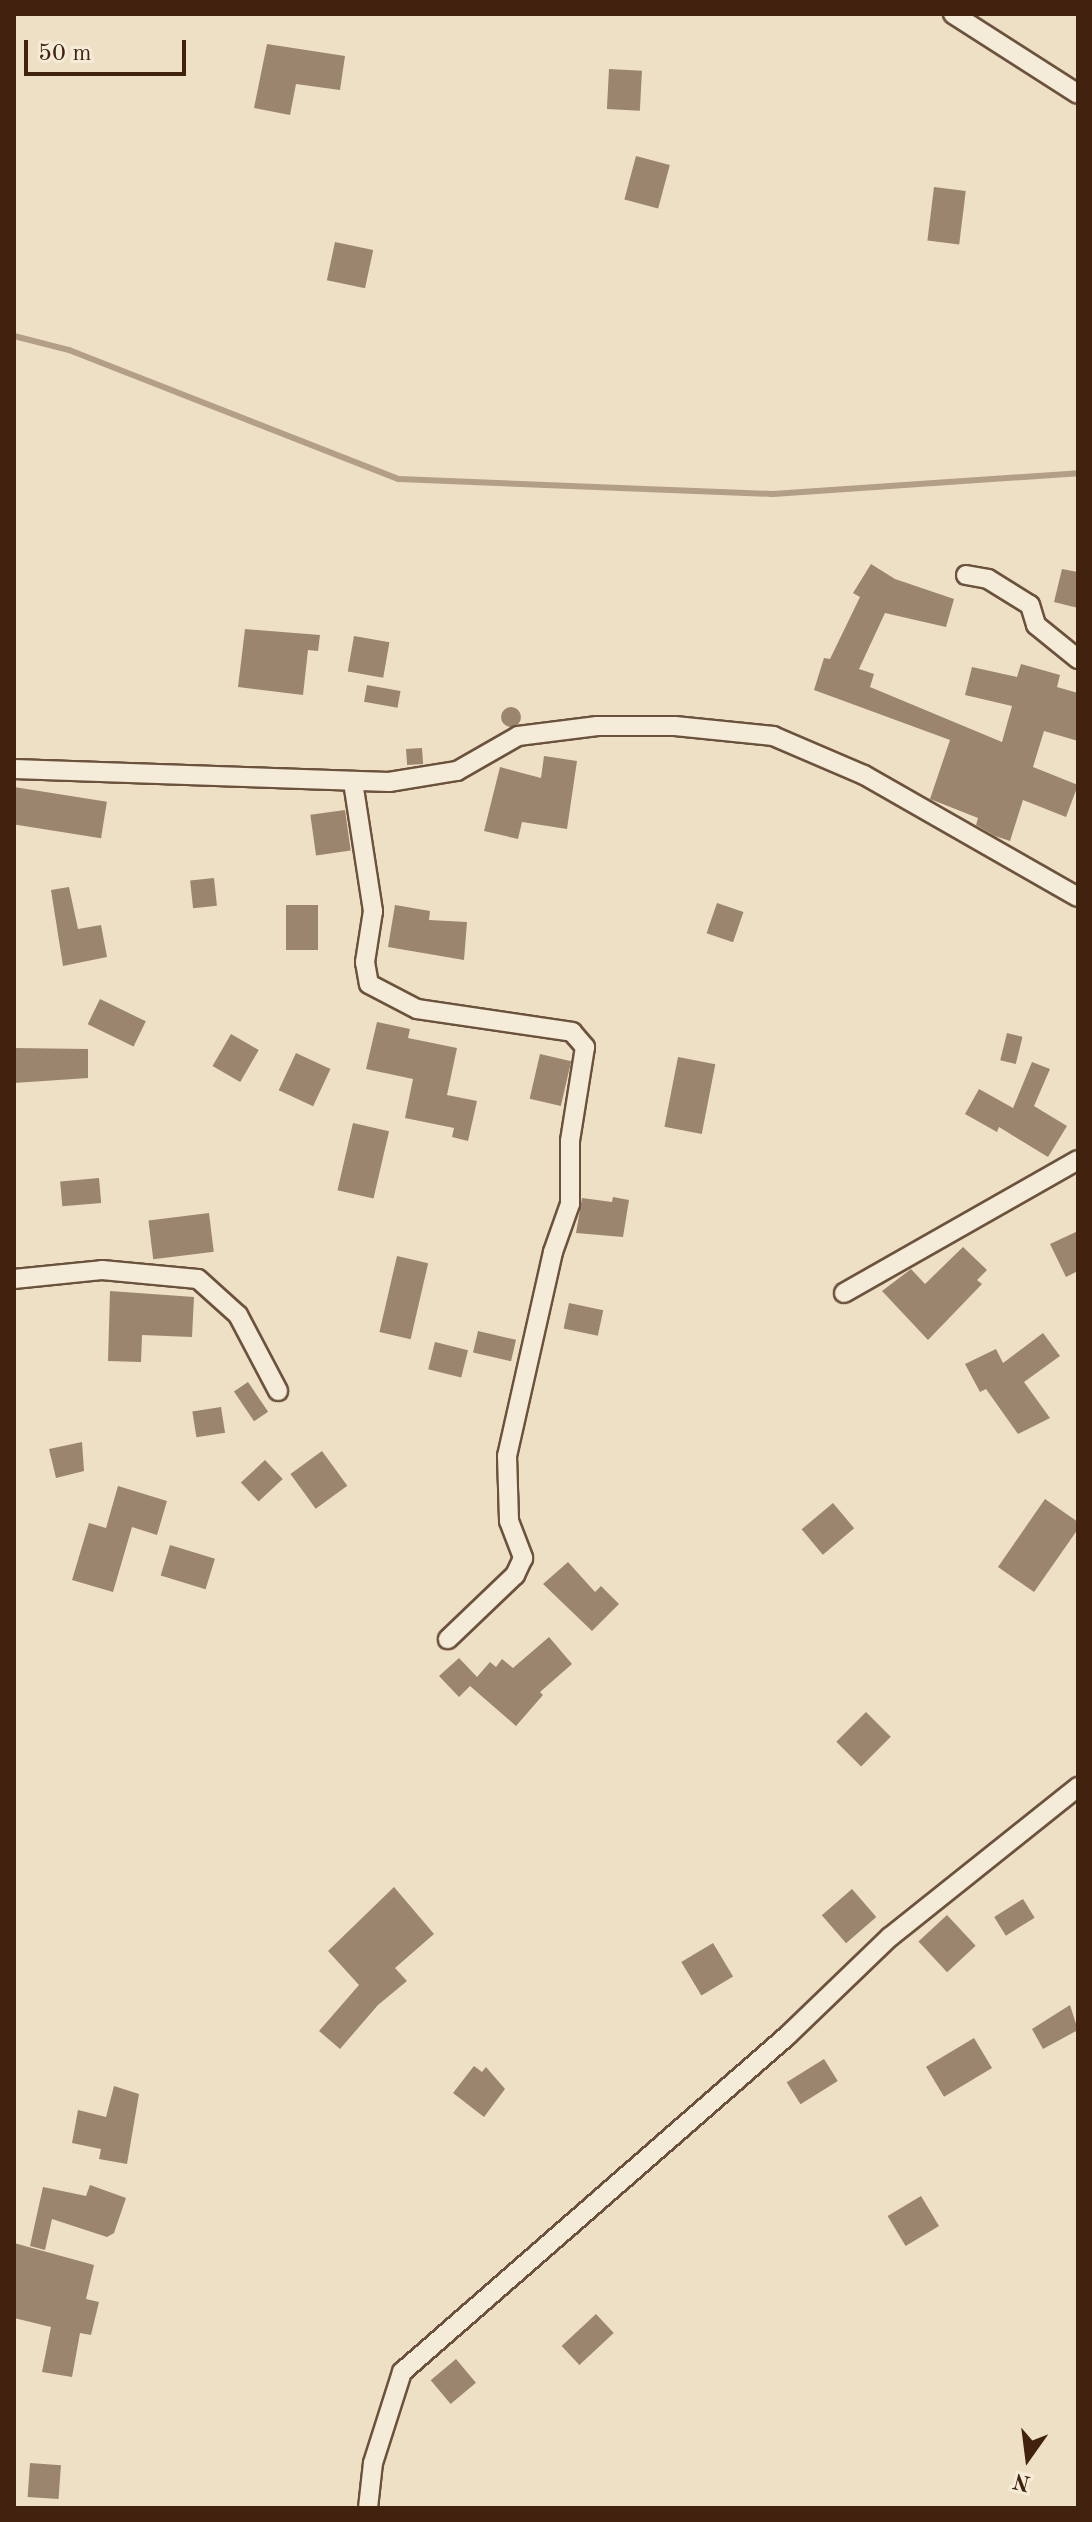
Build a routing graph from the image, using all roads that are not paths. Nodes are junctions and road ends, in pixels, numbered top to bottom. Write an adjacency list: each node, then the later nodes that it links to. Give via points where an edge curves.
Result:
1 (953, 14): 2 (street)
2 (1078, 94)
3 (966, 575): 4 (street, via 988,579 1030,605 1036,625)
4 (1078, 659)
5 (14, 769): 6 (street)
6 (353, 782): 7 (street, via 457,771 518,736 597,726 675,726 773,736 864,775); 12 (street, via 373,911 365,962 369,984 417,1009 572,1032 585,1047 570,1141 570,1204 553,1252 549,1288 507,1456 509,1521 523,1558 515,1575)
7 (1078, 897)
8 (1078, 1160): 10 (street)
9 (14, 1279): 11 (street, via 102,1270 198,1279 238,1315)
10 (844, 1293)
11 (278, 1391)
12 (448, 1639)
13 (1078, 1787): 14 (street, via 890,1937 787,2036 402,2372 373,2463)
14 (368, 2508)

